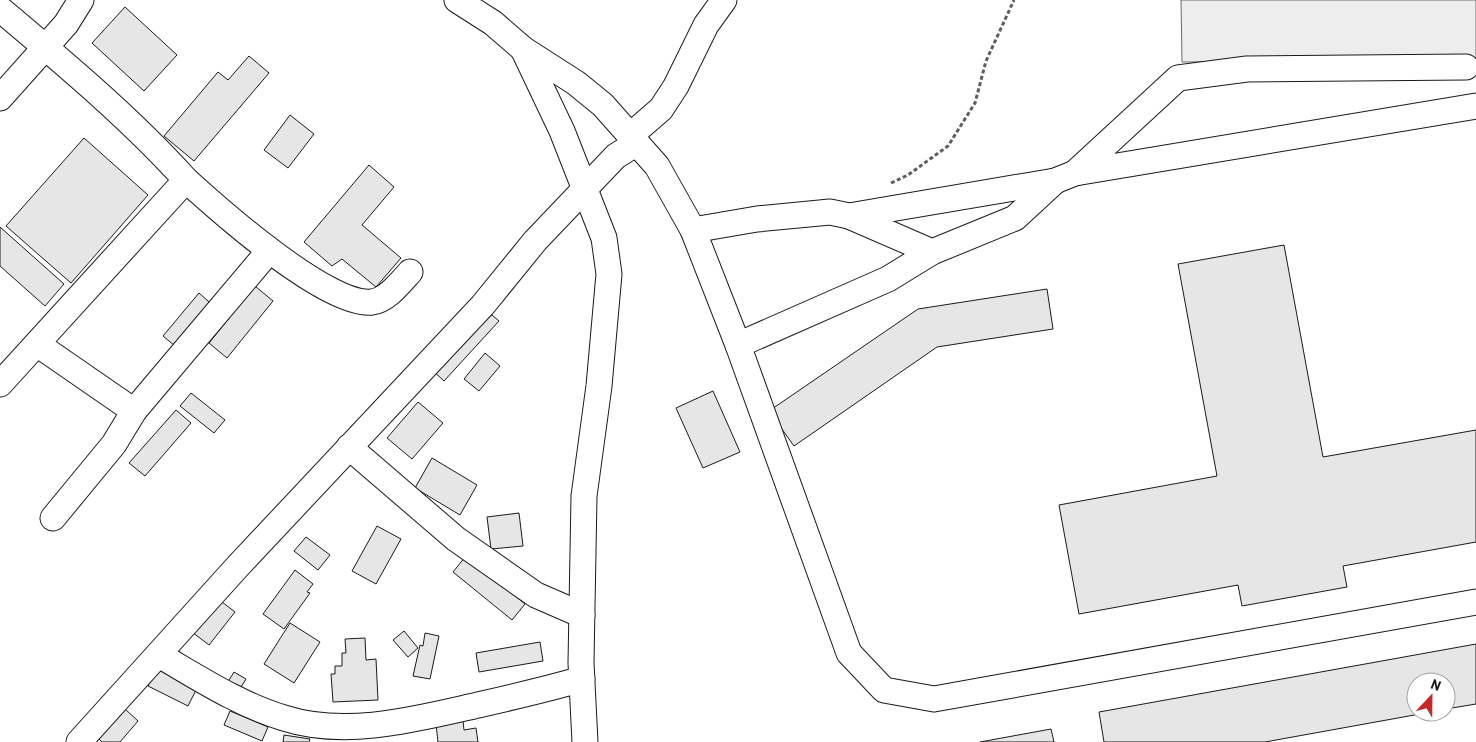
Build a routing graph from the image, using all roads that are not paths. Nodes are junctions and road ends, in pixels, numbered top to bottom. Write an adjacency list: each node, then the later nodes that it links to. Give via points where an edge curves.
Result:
1 (81, 0): 5 (street)
2 (457, 0): 6 (street, via 493,23)
3 (724, 0): 10 (street, via 706,25 676,86 661,109)
4 (0, 9): 5 (street)
5 (46, 47): 8 (street); 12 (street)
6 (523, 49): 10 (street, via 576,82 603,105); 13 (street, via 562,131)
7 (1466, 67): 11 (street, via 1247,69 1178,78)
8 (0, 98)
9 (1476, 106): 11 (street)
10 (634, 139): 13 (street); 15 (street, via 657,166)
11 (1065, 177): 14 (street); 17 (street, via 1015,218)
12 (186, 180): 16 (street); 19 (street)
13 (584, 190): 23 (street, via 535,240 483,305); 26 (street, via 604,238 609,274 599,386 584,496)
14 (849, 216): 15 (street, via 830,212 757,219); 17 (street)
15 (693, 230): 20 (street)
16 (269, 251): 18 (street, via 348,299 364,302 374,302 387,296); 22 (street)
17 (932, 252): 20 (street, via 888,279)
18 (410, 272)
19 (37, 344): 21 (street); 22 (street)
20 (738, 345): 25 (street, via 849,652 884,690 934,699)
21 (0, 384)
22 (134, 411): 24 (street, via 114,444)
23 (350, 447): 26 (street, via 456,539 536,595); 27 (street)
24 (53, 518)
25 (1476, 602)
26 (582, 615): 28 (street)
27 (159, 655): 29 (street, via 236,700 284,718 305,724); 30 (street)
28 (582, 678): 29 (street); 31 (street)
29 (405, 731)
30 (79, 742)
31 (585, 742)

